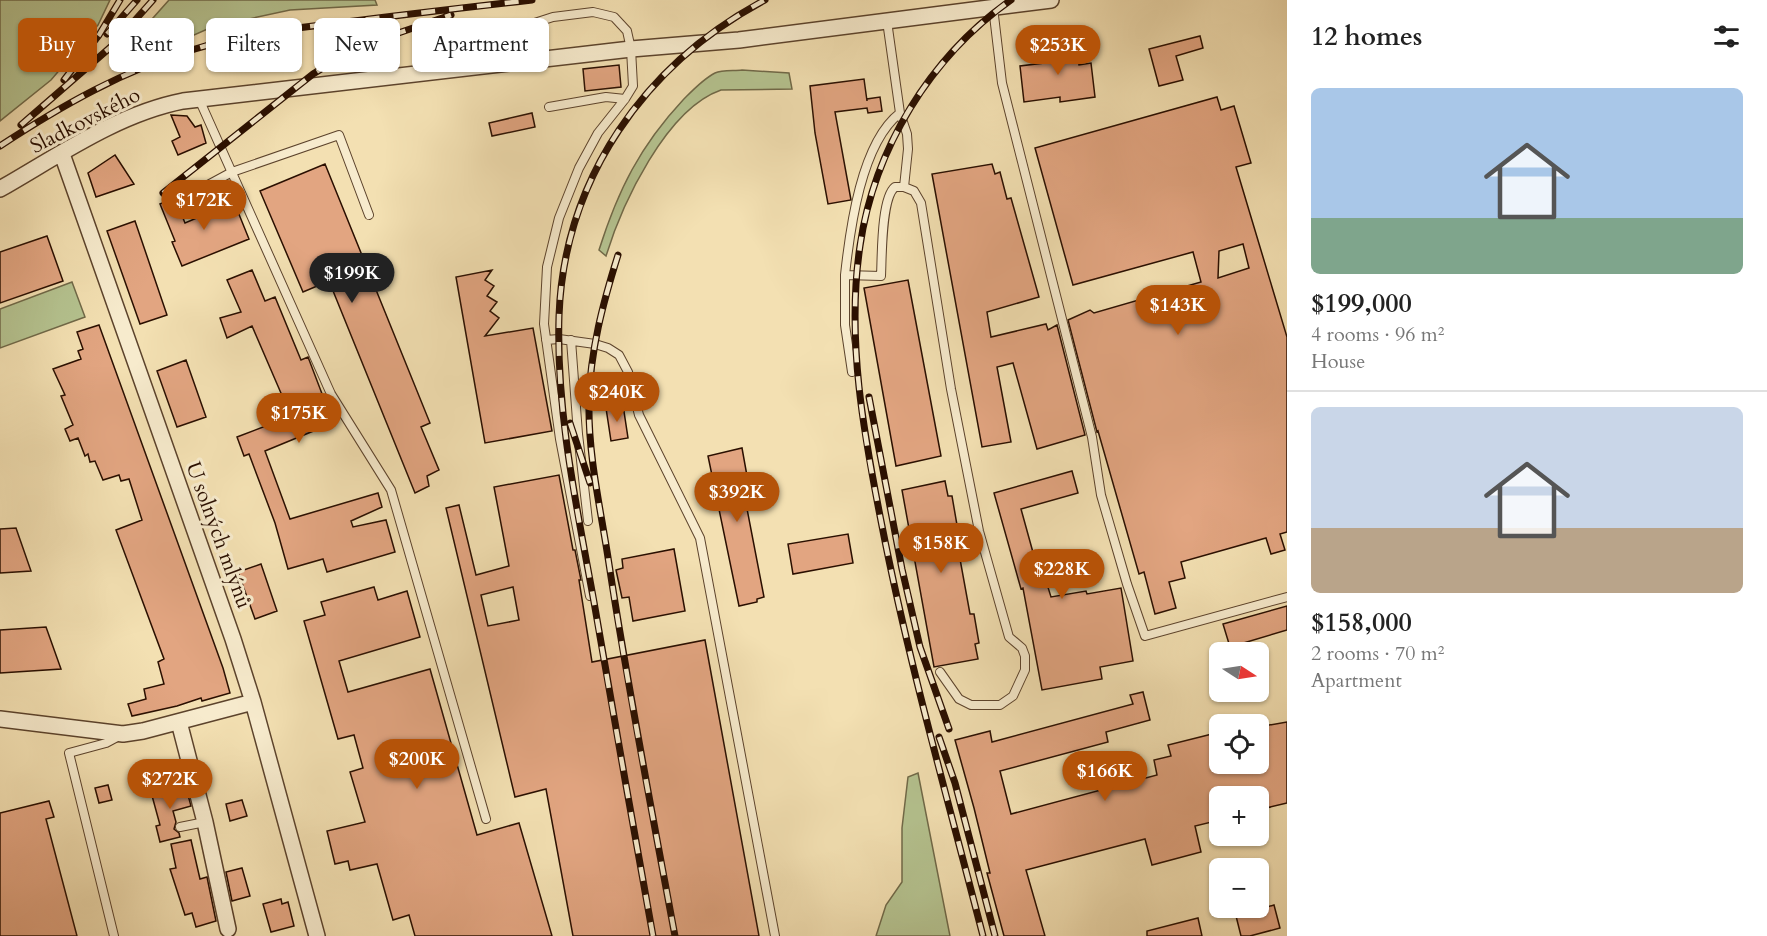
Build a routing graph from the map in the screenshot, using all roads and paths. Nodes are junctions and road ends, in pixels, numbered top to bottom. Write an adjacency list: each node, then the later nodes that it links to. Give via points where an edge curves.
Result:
1 (1051, 0): 2 (street, Sladkovského)
2 (993, 3): 4 (street, Sladkovského); 24 (lane, via 1002,84 1092,437 1101,495 1144,636)
3 (549, 18): 5 (lane, via 593,12 614,17 627,31)
4 (887, 21): 5 (street, Sladkovského); 11 (lane)
5 (631, 49): 6 (street, Sladkovského); 9 (lane, via 633,86)
6 (549, 59)
7 (433, 72): 8 (street, Sladkovského)
8 (199, 99): 12 (street, Sladkovského, via 158,106); 13 (lane)
9 (625, 99): 10 (lane); 19 (lane, via 598,133 559,218 547,267)
10 (549, 106)
11 (900, 113): 14 (lane, via 908,149); 18 (lane, via 884,129 866,169 854,214)
12 (62, 154): 15 (street, Sladkovského); 26 (street, U solných mlýnů)
13 (232, 172): 16 (lane); 17 (lane, via 339,135); 30 (lane, via 331,394 391,489)
14 (904, 187): 18 (lane, via 895,187 889,193 881,276); 25 (lane, via 914,191 921,203 951,389 980,531 1009,637 1025,656 1020,684 1013,696 1000,705 971,705 959,699)
15 (0, 189)
16 (184, 198)
17 (369, 215)
18 (845, 275): 21 (lane, via 845,325)
19 (546, 340): 20 (lane); 23 (lane)
20 (571, 340): 22 (lane); 36 (lane, via 608,348 619,355 628,372 639,415 700,538)
21 (852, 372)
22 (588, 521)
23 (590, 596)
24 (1287, 597)
25 (940, 672)
26 (253, 702): 28 (street); 35 (street, U solných mlýnů)
27 (0, 719): 29 (street)
28 (179, 722): 29 (street); 31 (street)
29 (123, 734): 34 (lane, via 69,753)
30 (486, 819)
31 (205, 822): 32 (lane); 33 (street)
32 (180, 827)
33 (228, 929)
34 (114, 936)
35 (317, 936)
36 (775, 936)

